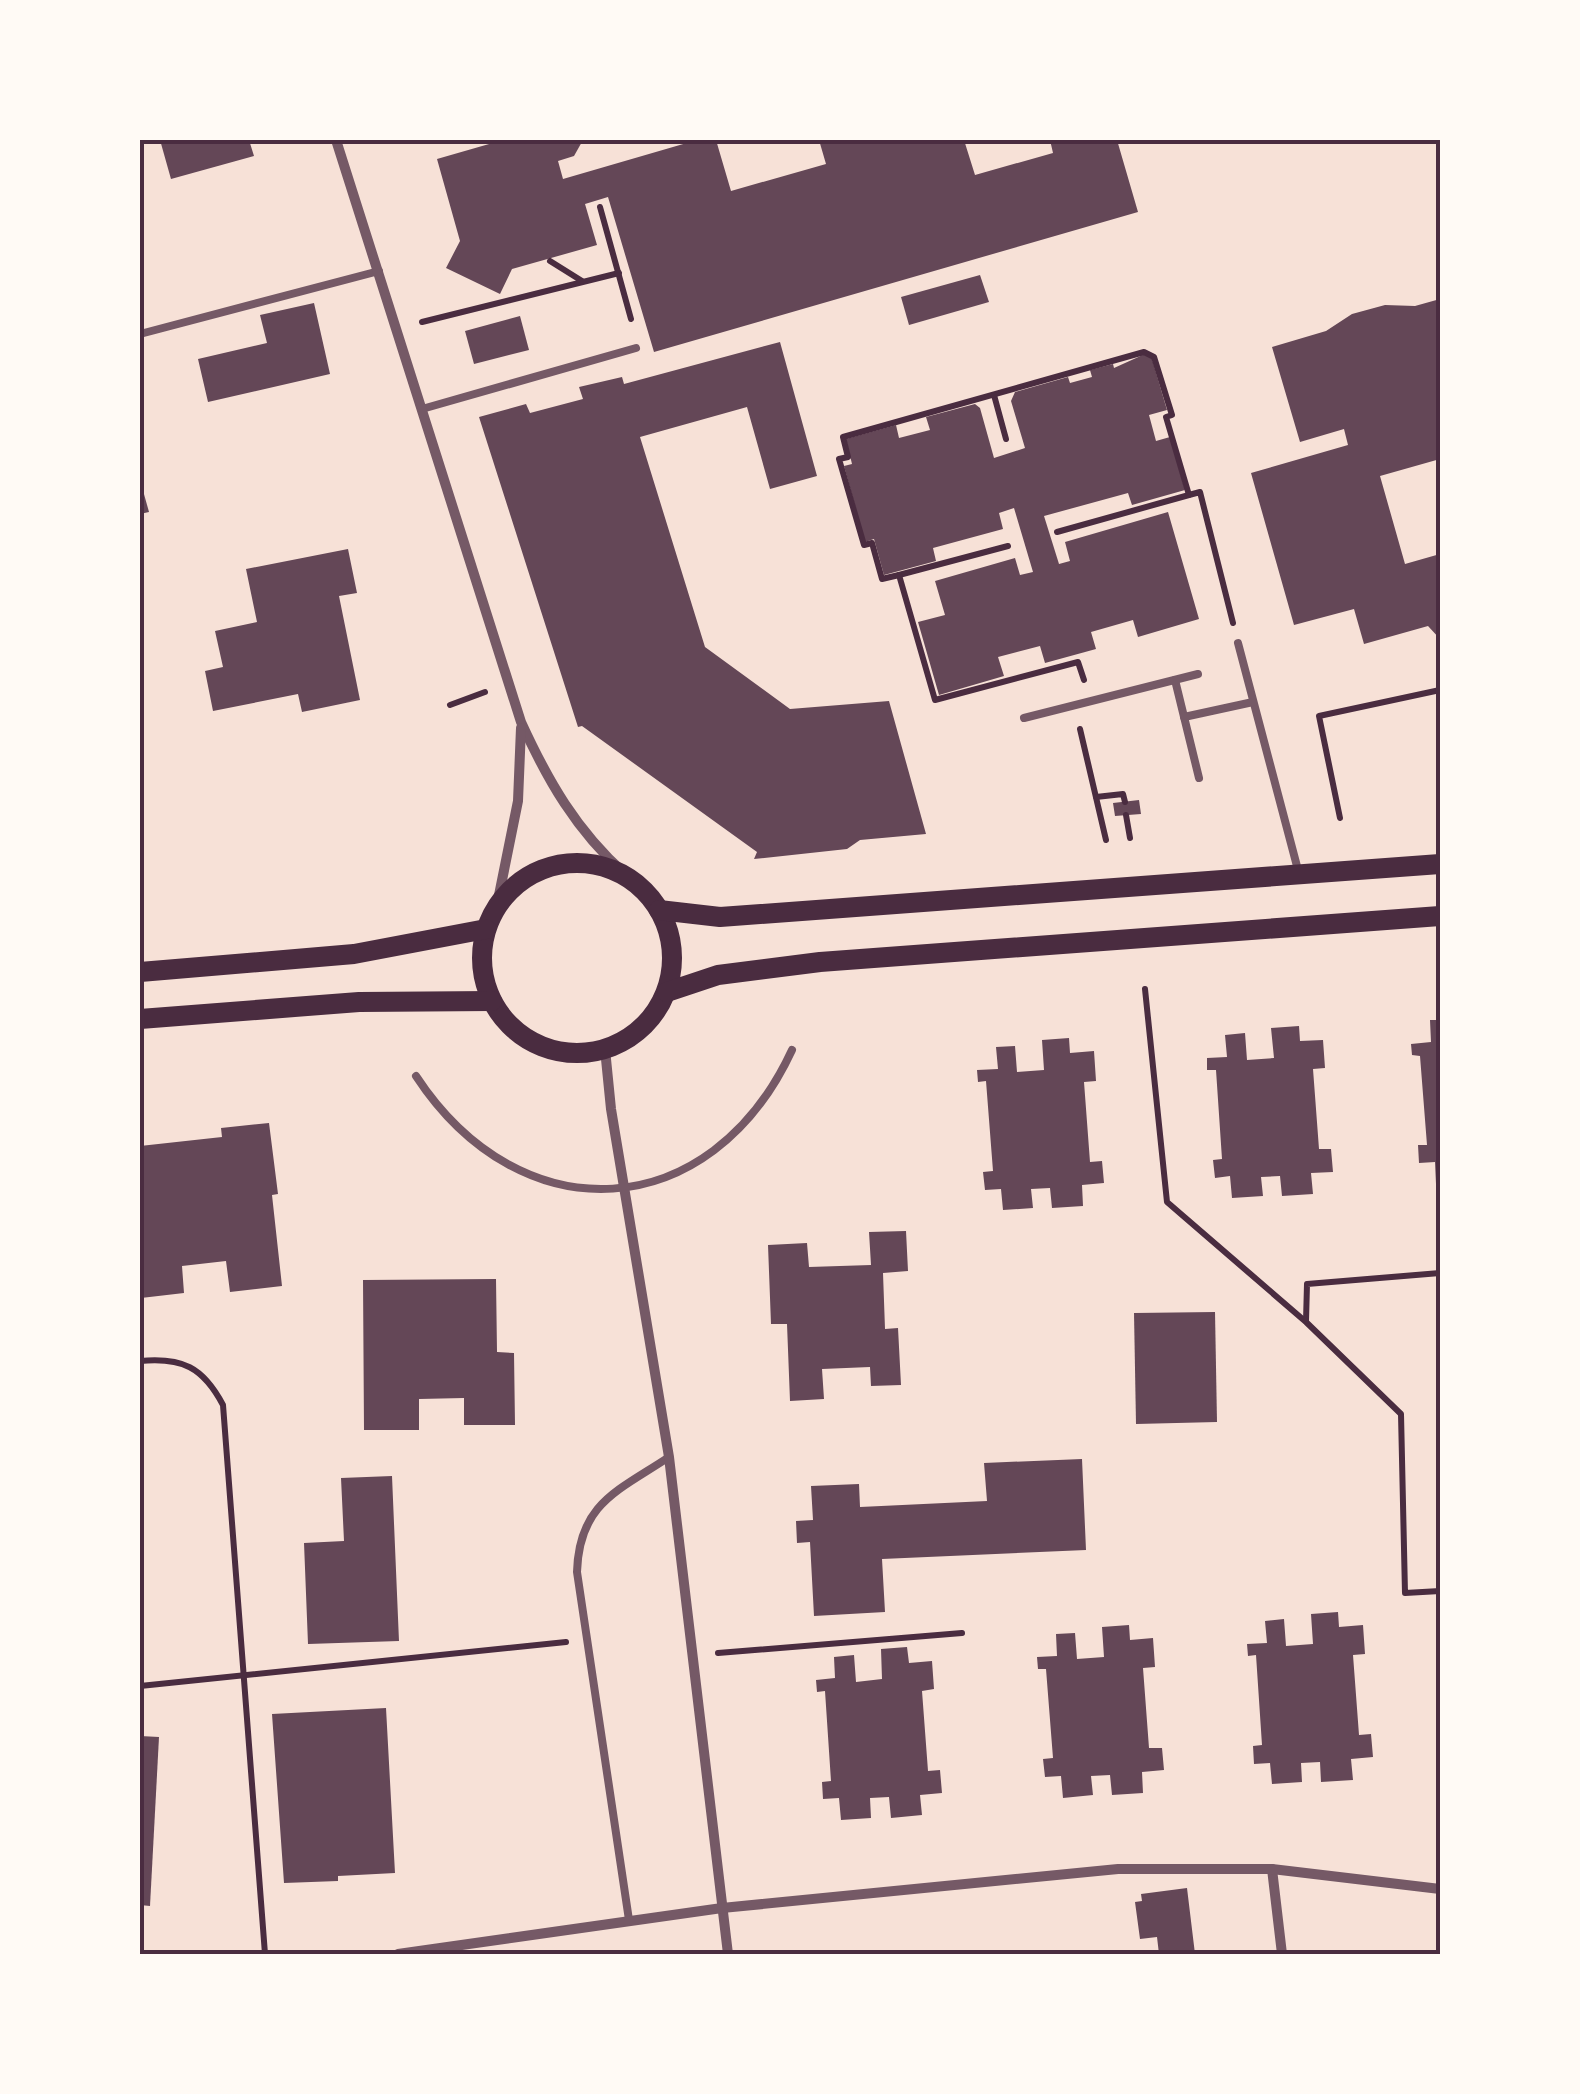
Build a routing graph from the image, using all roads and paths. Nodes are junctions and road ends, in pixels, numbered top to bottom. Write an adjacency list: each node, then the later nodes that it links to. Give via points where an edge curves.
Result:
1 (336, 140): 4 (street)
2 (600, 207): 5 (path)
3 (550, 261): 6 (path)
4 (379, 272): 8 (street); 9 (lane)
5 (619, 273): 6 (path); 7 (path)
6 (584, 282): 8 (path)
7 (631, 320)
8 (396, 328): 12 (street)
9 (140, 334)
10 (636, 348): 12 (lane)
11 (994, 395): 13 (path); 14 (path, via 1144,352 1154,357); 17 (path, via 843,437 848,456 839,459 864,544 872,543 882,579)
12 (422, 409): 27 (street)
13 (1006, 439)
14 (1189, 495): 15 (path); 18 (path, via 1200,492)
15 (1057, 532)
16 (1008, 546): 17 (path)
17 (899, 574): 22 (path, via 936,700 1078,662)
18 (1238, 643): 23 (lane)
19 (1198, 674): 20 (lane)
20 (1175, 680): 22 (lane); 25 (lane)
21 (1440, 690): 32 (path, via 1319,716)
22 (1090, 700): 24 (lane)
23 (1253, 702): 25 (lane); 37 (lane)
24 (1074, 704): 26 (lane); 29 (path)
25 (1184, 717): 28 (lane)
26 (1024, 718)
27 (521, 722): 36 (street, via 575,822); 38 (street, via 518,801)
28 (1199, 778)
29 (1096, 797): 30 (path, via 1123,794); 34 (path)
30 (1124, 802)
31 (1126, 816): 33 (path)
32 (1340, 818)
33 (1130, 838)
34 (1106, 840)
35 (1440, 864): 37 (main road)
36 (625, 874): 38 (main road, via 591,863 555,865 522,880); 39 (main road)
37 (1300, 875): 39 (main road, via 720,917)
38 (498, 905): 41 (main road)
39 (659, 910): 44 (main road, via 674,964)
40 (1440, 916): 44 (main road, via 820,962 718,976)
41 (486, 929): 42 (main road, via 354,954); 45 (main road, via 481,954)
42 (140, 972)
43 (1145, 989): 52 (path, via 1167,1202)
44 (667, 992): 47 (main road, via 638,1031)
45 (492, 1001): 46 (main road, via 359,1002); 47 (main road, via 507,1023 540,1045 579,1053)
46 (140, 1018)
47 (605, 1049): 50 (street)
48 (792, 1050): 50 (lane, via 754,1115 726,1142 661,1180)
49 (416, 1076): 50 (lane, via 448,1119 519,1171 588,1189)
50 (624, 1189): 54 (street)
51 (1440, 1273): 52 (path, via 1307,1284)
52 (1306, 1322): 55 (path, via 1400,1414 1405,1593)
53 (140, 1361): 59 (path, via 195,1368 222,1405)
54 (669, 1457): 57 (lane, via 599,1505 585,1525 577,1572); 58 (street)
55 (1440, 1591)
56 (962, 1633): 58 (path)
57 (587, 1639): 59 (path); 64 (lane)
58 (692, 1656): 63 (street)
59 (244, 1675): 60 (path); 65 (path)
60 (140, 1686)
61 (1272, 1869): 62 (street); 63 (street, via 1118,1869); 68 (street)
62 (1440, 1889)
63 (722, 1908): 64 (street); 67 (street)
64 (630, 1920): 66 (street)
65 (265, 1954)
66 (398, 1954)
67 (728, 1954)
68 (1282, 1954)

